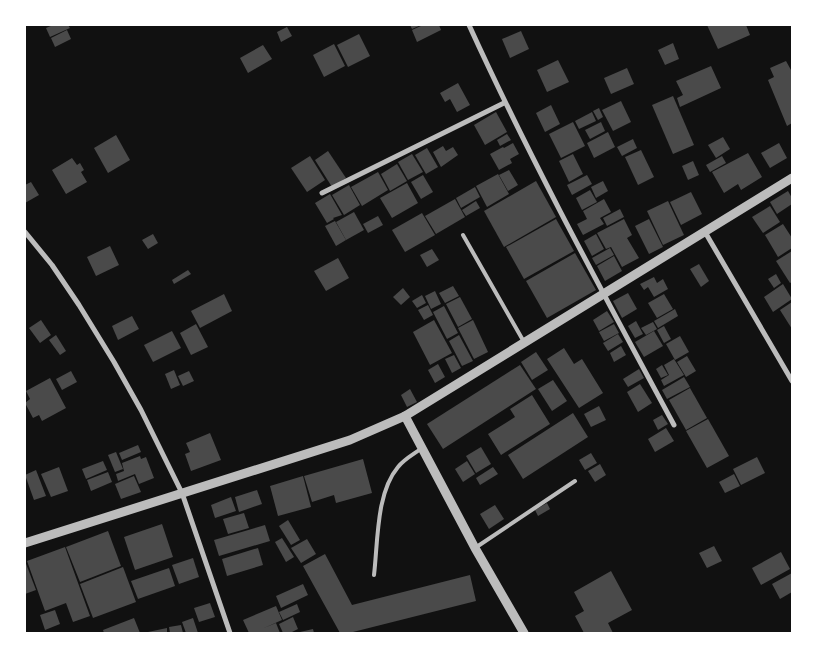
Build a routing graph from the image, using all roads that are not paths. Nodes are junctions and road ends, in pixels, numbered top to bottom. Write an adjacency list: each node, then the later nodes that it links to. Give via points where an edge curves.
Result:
1 (469, 25): 2 (street)
2 (504, 103): 4 (street); 8 (street)
3 (792, 178): 6 (street)
4 (322, 193)
5 (25, 232): 15 (street, via 52,265 114,362)
6 (705, 232): 8 (street); 10 (street)
7 (463, 235): 9 (lane)
8 (604, 294): 9 (street); 12 (street)
9 (525, 344): 11 (street)
10 (792, 380)
11 (405, 416): 13 (street); 15 (street, via 350,440)
12 (674, 425)
13 (422, 448): 17 (street); 18 (lane, via 399,465 386,490)
14 (575, 481): 17 (lane)
15 (182, 493): 16 (street); 19 (street)
16 (25, 543)
17 (475, 548): 20 (street)
18 (374, 575)
19 (230, 633)
20 (524, 633)

